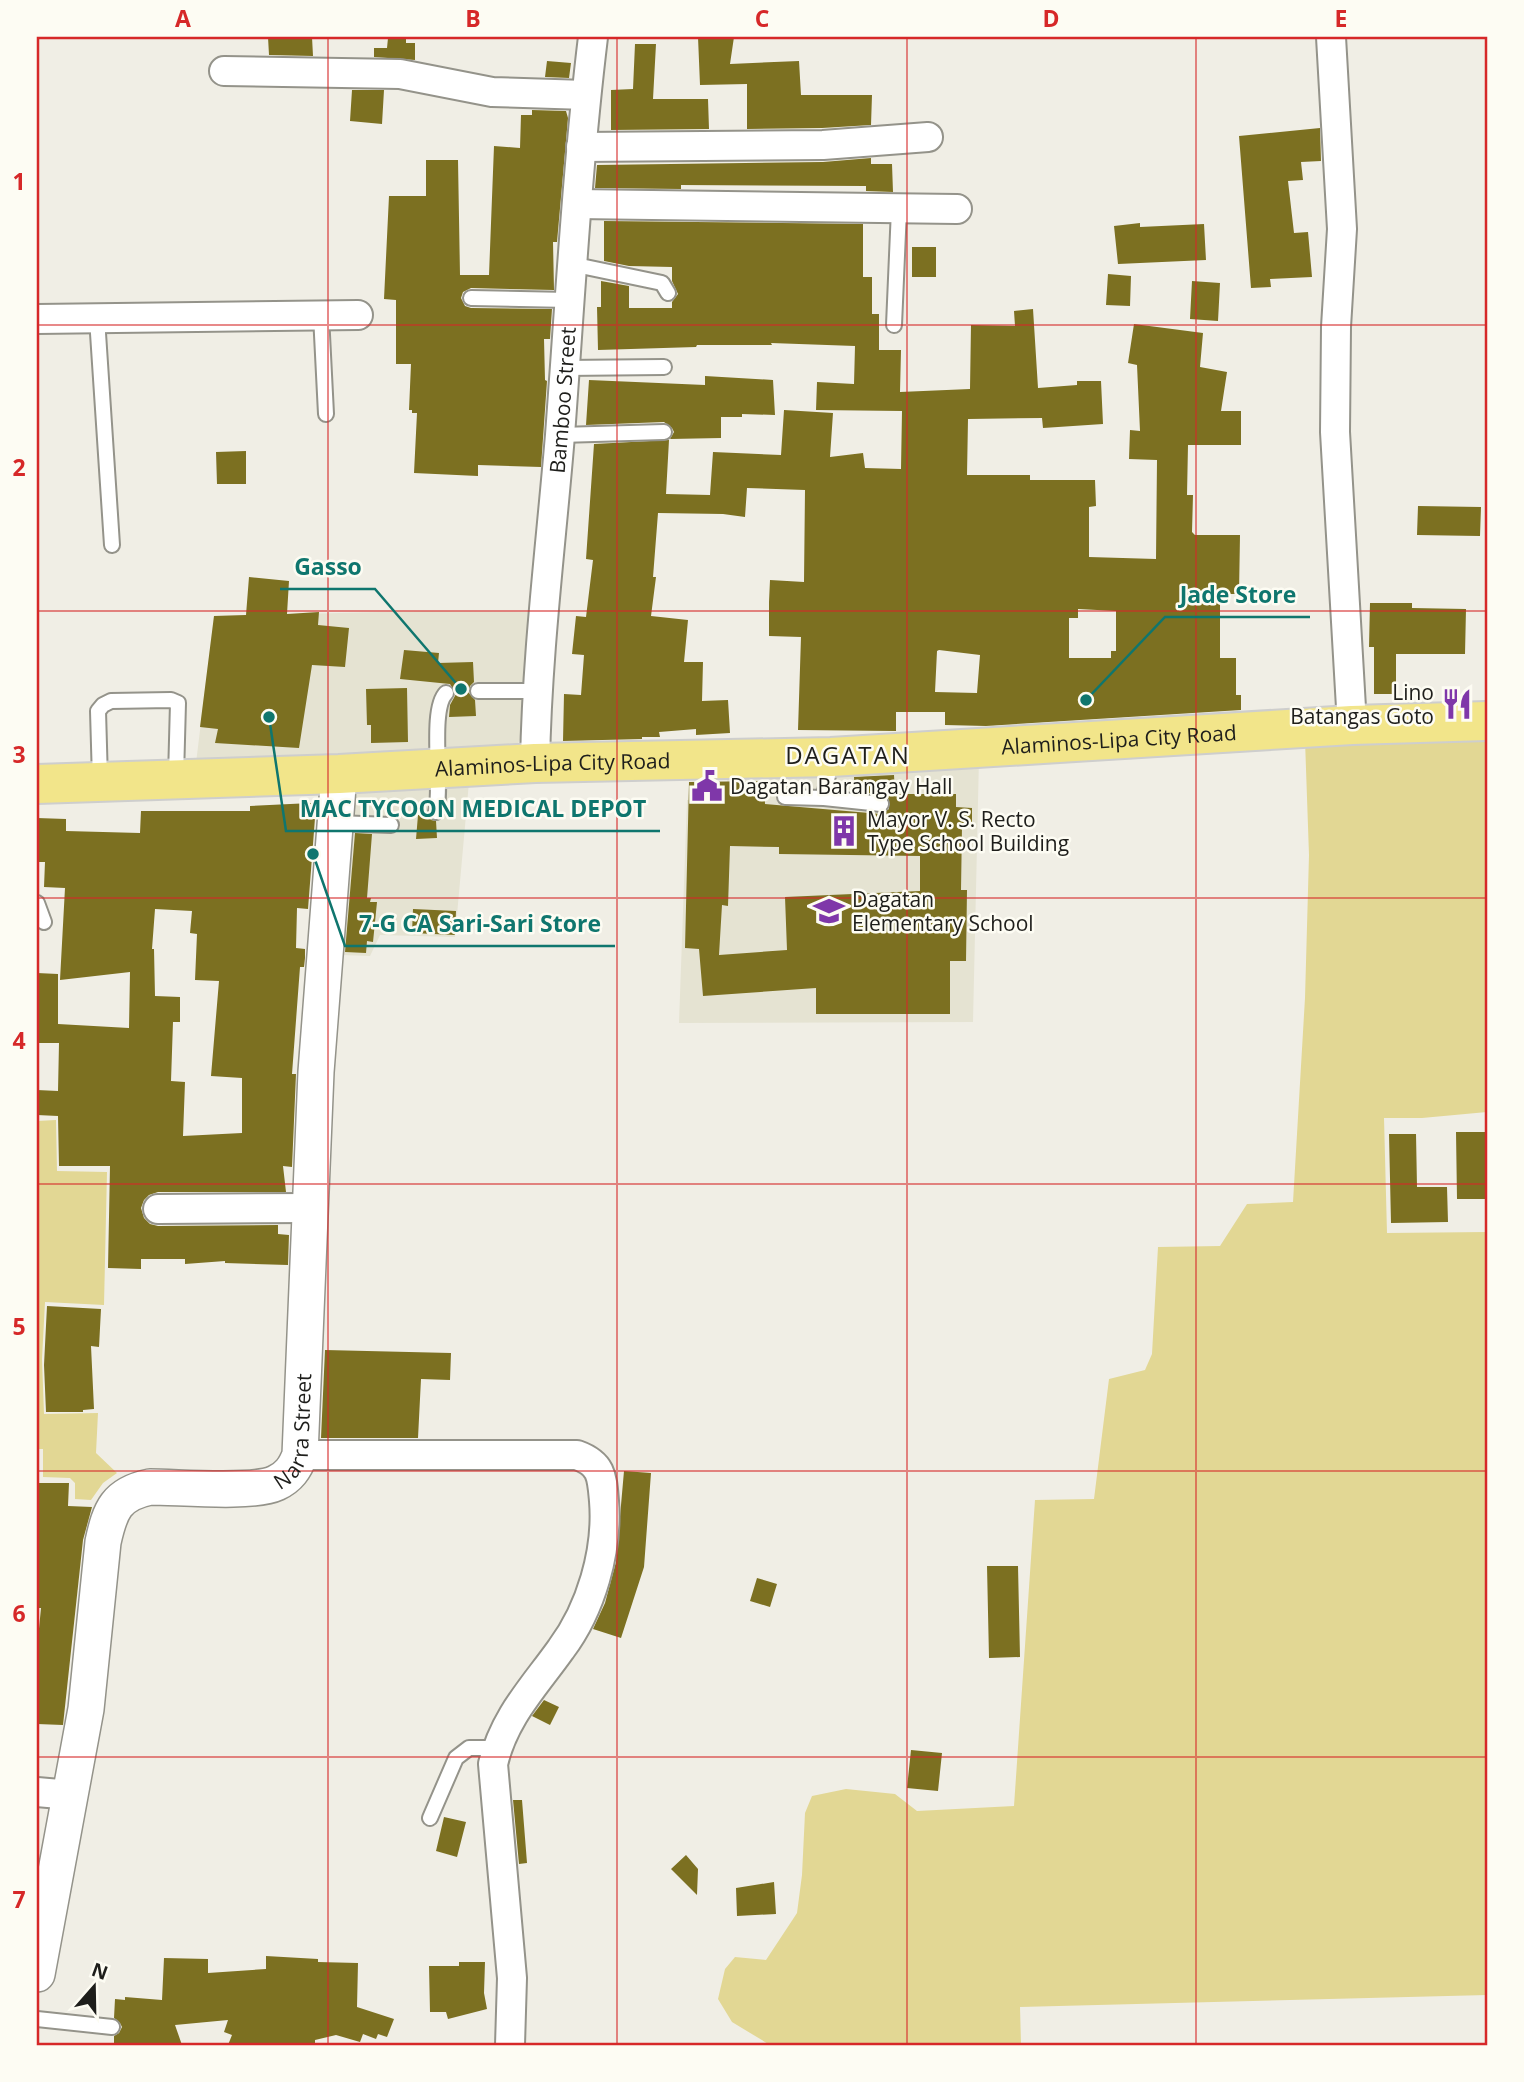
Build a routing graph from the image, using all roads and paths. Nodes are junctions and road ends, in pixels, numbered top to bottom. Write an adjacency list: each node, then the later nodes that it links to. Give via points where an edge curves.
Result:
1 (593, 37): 4 (street, Bamboo Street)
2 (1331, 37): 29 (street, via 1342,229 1335,432)
3 (224, 71): 4 (street, via 400,74 492,92)
4 (586, 95): 6 (street, Bamboo Street)
5 (928, 137): 6 (street, via 823,145)
6 (582, 147): 7 (street, Bamboo Street)
7 (577, 204): 8 (street); 10 (street, Bamboo Street)
8 (899, 209): 9 (street); 18 (lane)
9 (957, 209)
10 (571, 264): 11 (lane, via 662,283); 13 (street, Bamboo Street)
11 (668, 293)
12 (471, 298): 13 (lane)
13 (569, 300): 20 (street, Bamboo Street)
14 (321, 315): 15 (street); 16 (street); 21 (lane)
15 (358, 315)
16 (97, 318): 17 (street); 24 (lane)
17 (37, 319)
18 (894, 325)
19 (664, 367): 20 (lane)
20 (564, 368): 23 (street, Bamboo Street)
21 (326, 414)
22 (664, 432): 23 (lane)
23 (560, 435): 26 (street, Bamboo Street)
24 (112, 545)
25 (478, 691): 26 (lane)
26 (537, 691): 31 (street, Bamboo Street)
27 (446, 693): 32 (lane, via 440,704)
28 (1487, 721): 29 (main road, Alaminos-Lipa City Road)
29 (1352, 725): 30 (main road, Alaminos-Lipa City Road)
30 (831, 757): 31 (main road, Alaminos-Lipa City Road); 38 (lane)
31 (535, 763): 32 (main road, Alaminos-Lipa City Road)
32 (436, 768): 33 (main road, Alaminos-Lipa City Road); 40 (lane)
33 (340, 774): 34 (main road, Alaminos-Lipa City Road); 41 (street, Narra Street)
34 (176, 779): 35 (main road, Alaminos-Lipa City Road); 35 (lane, via 178,703 111,701 98,711)
35 (100, 782): 36 (main road, Alaminos-Lipa City Road)
36 (37, 784)
37 (785, 797): 38 (lane)
38 (824, 798): 39 (lane)
39 (881, 804)
40 (436, 812)
41 (336, 823): 42 (lane); 45 (street, Narra Street, via 316,1072)
42 (391, 825)
43 (37, 903): 44 (lane)
44 (44, 922)
45 (311, 1208): 46 (street); 47 (street, Narra Street)
46 (158, 1209)
47 (300, 1455): 48 (street, via 577,1455 598,1468 606,1521 599,1565 569,1636 512,1715); 49 (street, Narra Street, via 287,1477 261,1488 150,1487 133,1491 116,1504 103,1542 86,1709)
48 (496, 1748): 50 (lane, via 469,1748 456,1758); 54 (street, via 493,1785 512,1978)
49 (54, 1793): 51 (street, Narra Street)
50 (430, 1818)
51 (37, 1974)
52 (37, 2019): 53 (lane)
53 (112, 2027)
54 (510, 2045)

